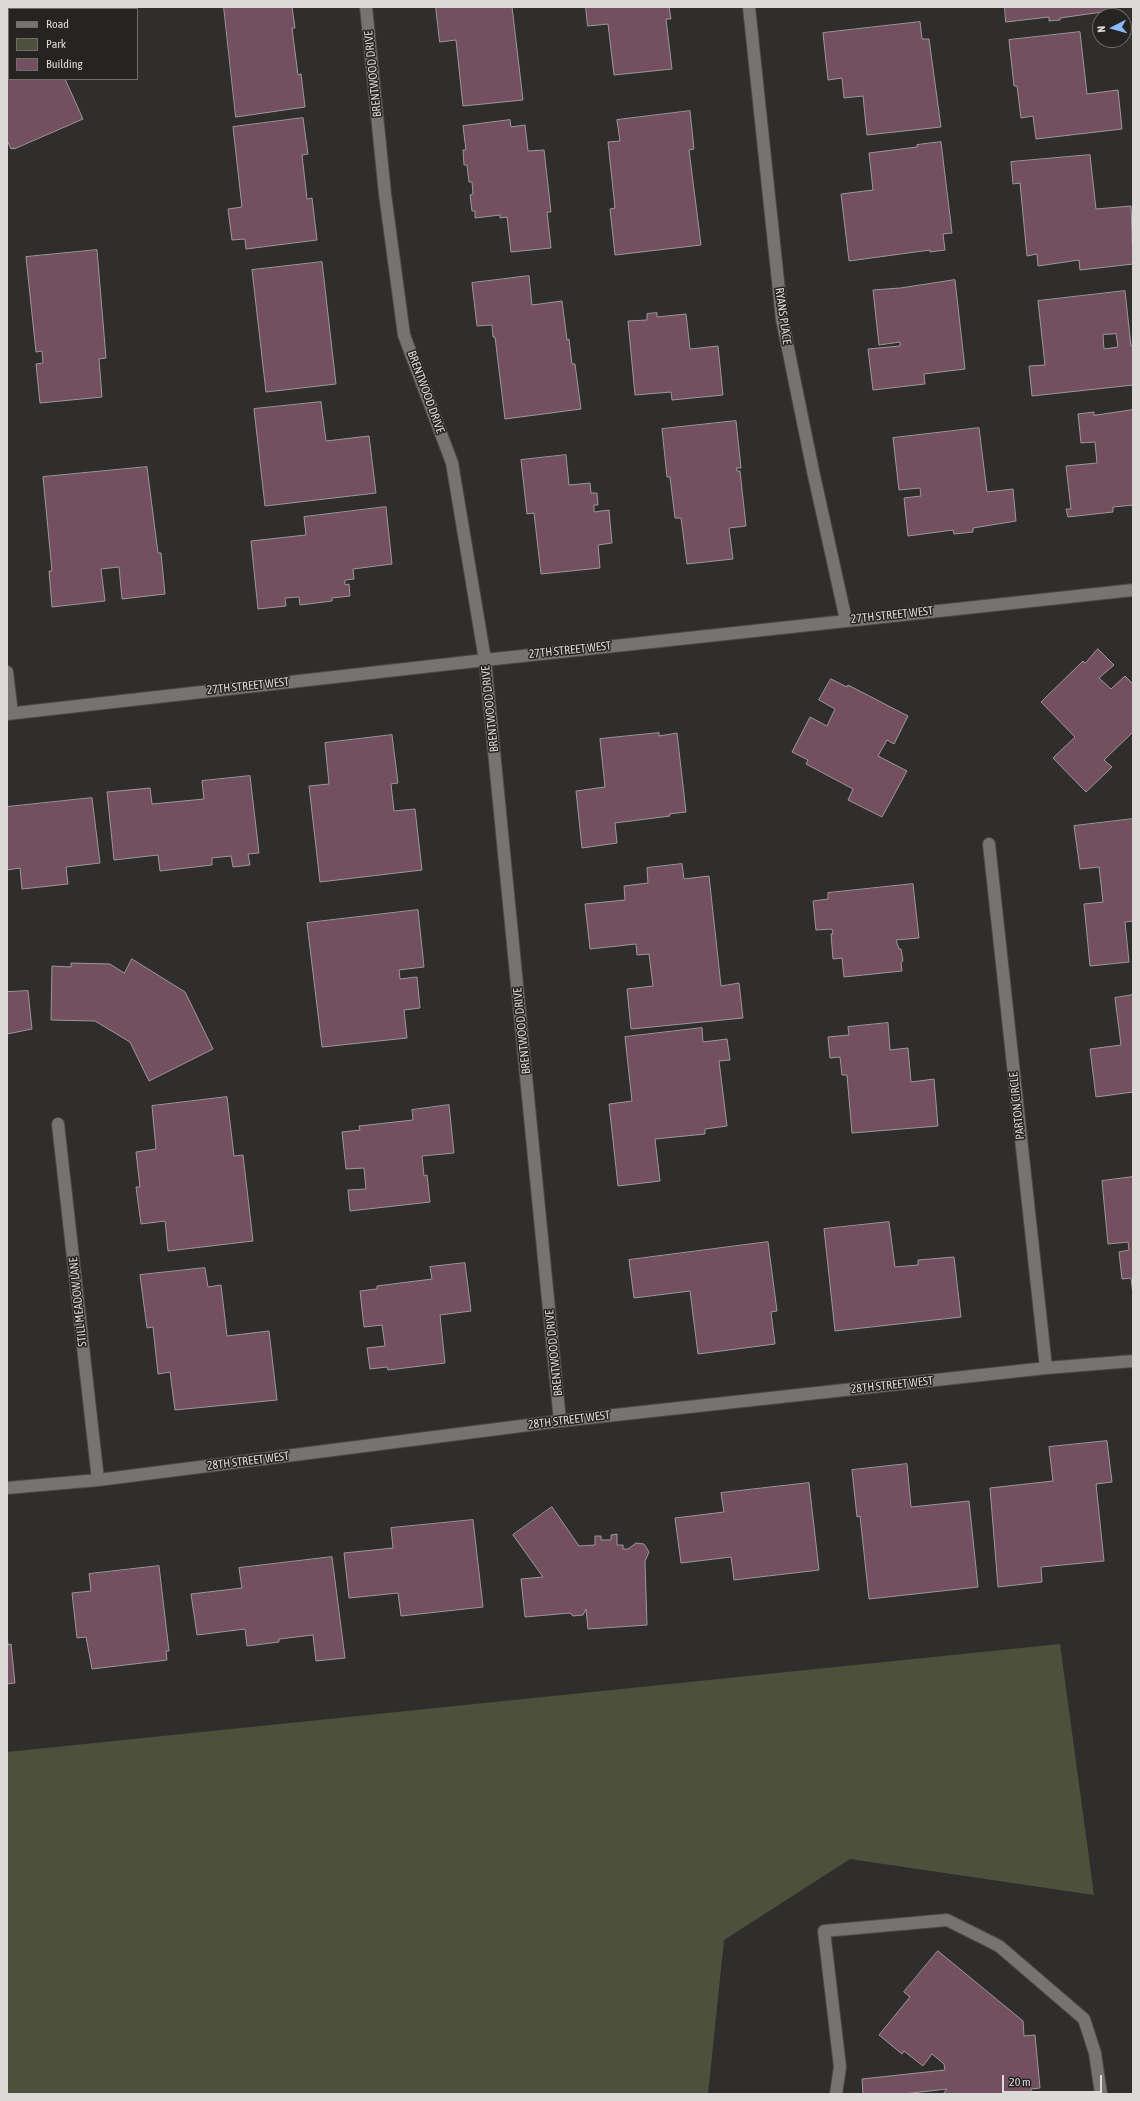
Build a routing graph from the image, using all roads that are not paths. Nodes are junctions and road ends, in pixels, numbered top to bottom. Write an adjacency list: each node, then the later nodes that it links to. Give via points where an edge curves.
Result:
1 (366, 7): 5 (street, BRENTWOOD DRIVE, via 385,194 404,335 452,463)
2 (750, 7): 4 (street, RYANS PLACE, via 782,319)
3 (1133, 590): 4 (street, 27TH STREET WEST)
4 (846, 620): 5 (street, 27TH STREET WEST)
5 (485, 660): 7 (street, 27TH STREET WEST); 12 (street, BRENTWOOD DRIVE)
6 (7, 672): 7 (street)
7 (9, 713)
8 (988, 844): 11 (street, PARTON CIRCLE)
9 (58, 1124): 13 (street, STILL MEADOW LANE)
10 (1133, 1361): 11 (street, 28TH STREET WEST)
11 (1046, 1368): 12 (street, 28TH STREET WEST)
12 (560, 1420): 13 (street, 28TH STREET WEST)
13 (98, 1480): 14 (street, 28TH STREET WEST)
14 (7, 1488)
15 (836, 2094): 16 (street, via 840,2067 824,1931 947,1920 999,1946 1084,2019 1095,2053)
16 (1101, 2094)

